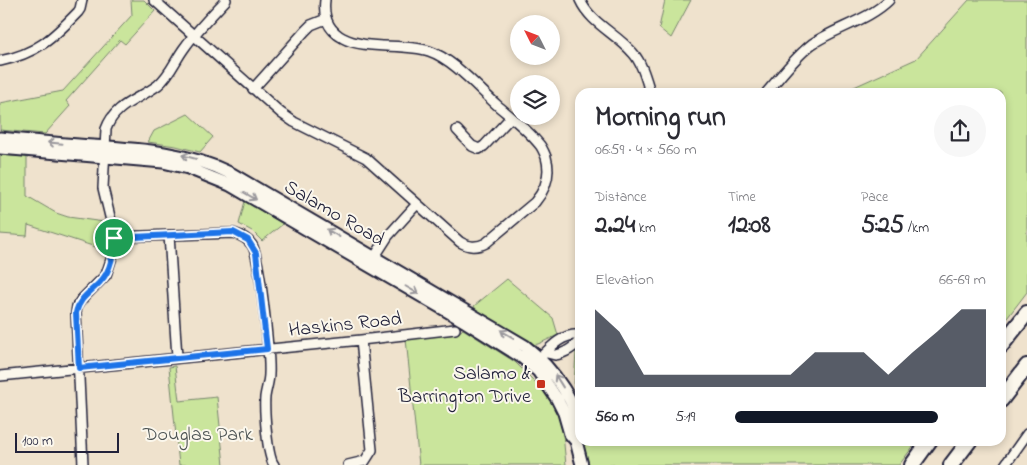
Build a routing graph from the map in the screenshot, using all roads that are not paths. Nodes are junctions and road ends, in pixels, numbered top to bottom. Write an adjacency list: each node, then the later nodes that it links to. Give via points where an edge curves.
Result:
1 (82, 0): 9 (street, via 78,12 50,40 26,54)
2 (154, 0): 8 (street)
3 (226, 0): 8 (street)
4 (325, 0): 7 (street)
5 (580, 0): 10 (street, via 593,20 633,53)
6 (889, 0): 11 (street, via 811,45)
7 (326, 19): 12 (street, via 305,30); 13 (street, via 332,29 348,40 421,49 438,55)
8 (194, 36): 12 (street); 18 (street, via 165,78 113,115 106,129)
9 (0, 61)
10 (648, 88)
11 (771, 88)
12 (253, 89): 19 (street, via 294,122 366,158)
13 (510, 117): 15 (street, via 479,149)
14 (519, 125): 19 (street, via 538,143 546,158 547,182 535,202 486,244 475,247 460,242)
15 (457, 130)
16 (0, 138): 18 (main road, Salamo Road, one-way to 16)
17 (0, 148): 18 (main road, Salamo Road)
18 (104, 152): 21 (street, via 103,192); 22 (main road, Salamo Road, via 173,154 220,168)
19 (418, 204): 22 (street, via 388,236)
20 (169, 235): 21 (street); 29 (street, via 233,232 252,245 258,262); 30 (street)
21 (114, 238): 33 (street, via 106,275 78,306 76,313)
22 (372, 262): 31 (main road, Salamo Road, via 518,341)
23 (1027, 313): 27 (highway)
24 (455, 329): 26 (street, Haskins Road)
25 (575, 334): 31 (street, via 552,345)
26 (360, 340): 29 (street, Haskins Road); 43 (street, via 372,450 364,461)
27 (1006, 340)
28 (575, 346): 31 (street)
29 (267, 349): 30 (street, Haskins Road); 42 (street, via 269,375 265,399 270,456)
30 (177, 358): 33 (street, Haskins Road)
31 (540, 359): 36 (main road, Salamo Road, via 560,383)
32 (1027, 366): 35 (highway)
33 (79, 368): 34 (street, Haskins Road); 41 (street)
34 (0, 376)
35 (1006, 393)
36 (575, 418)
37 (1027, 434): 47 (street)
38 (577, 446): 44 (main road, Salamo Road)
39 (926, 446): 45 (highway)
40 (965, 446): 46 (highway)
41 (83, 465)
42 (274, 465)
43 (348, 465)
44 (582, 465)
45 (912, 465)
46 (951, 465)
47 (1005, 465)

